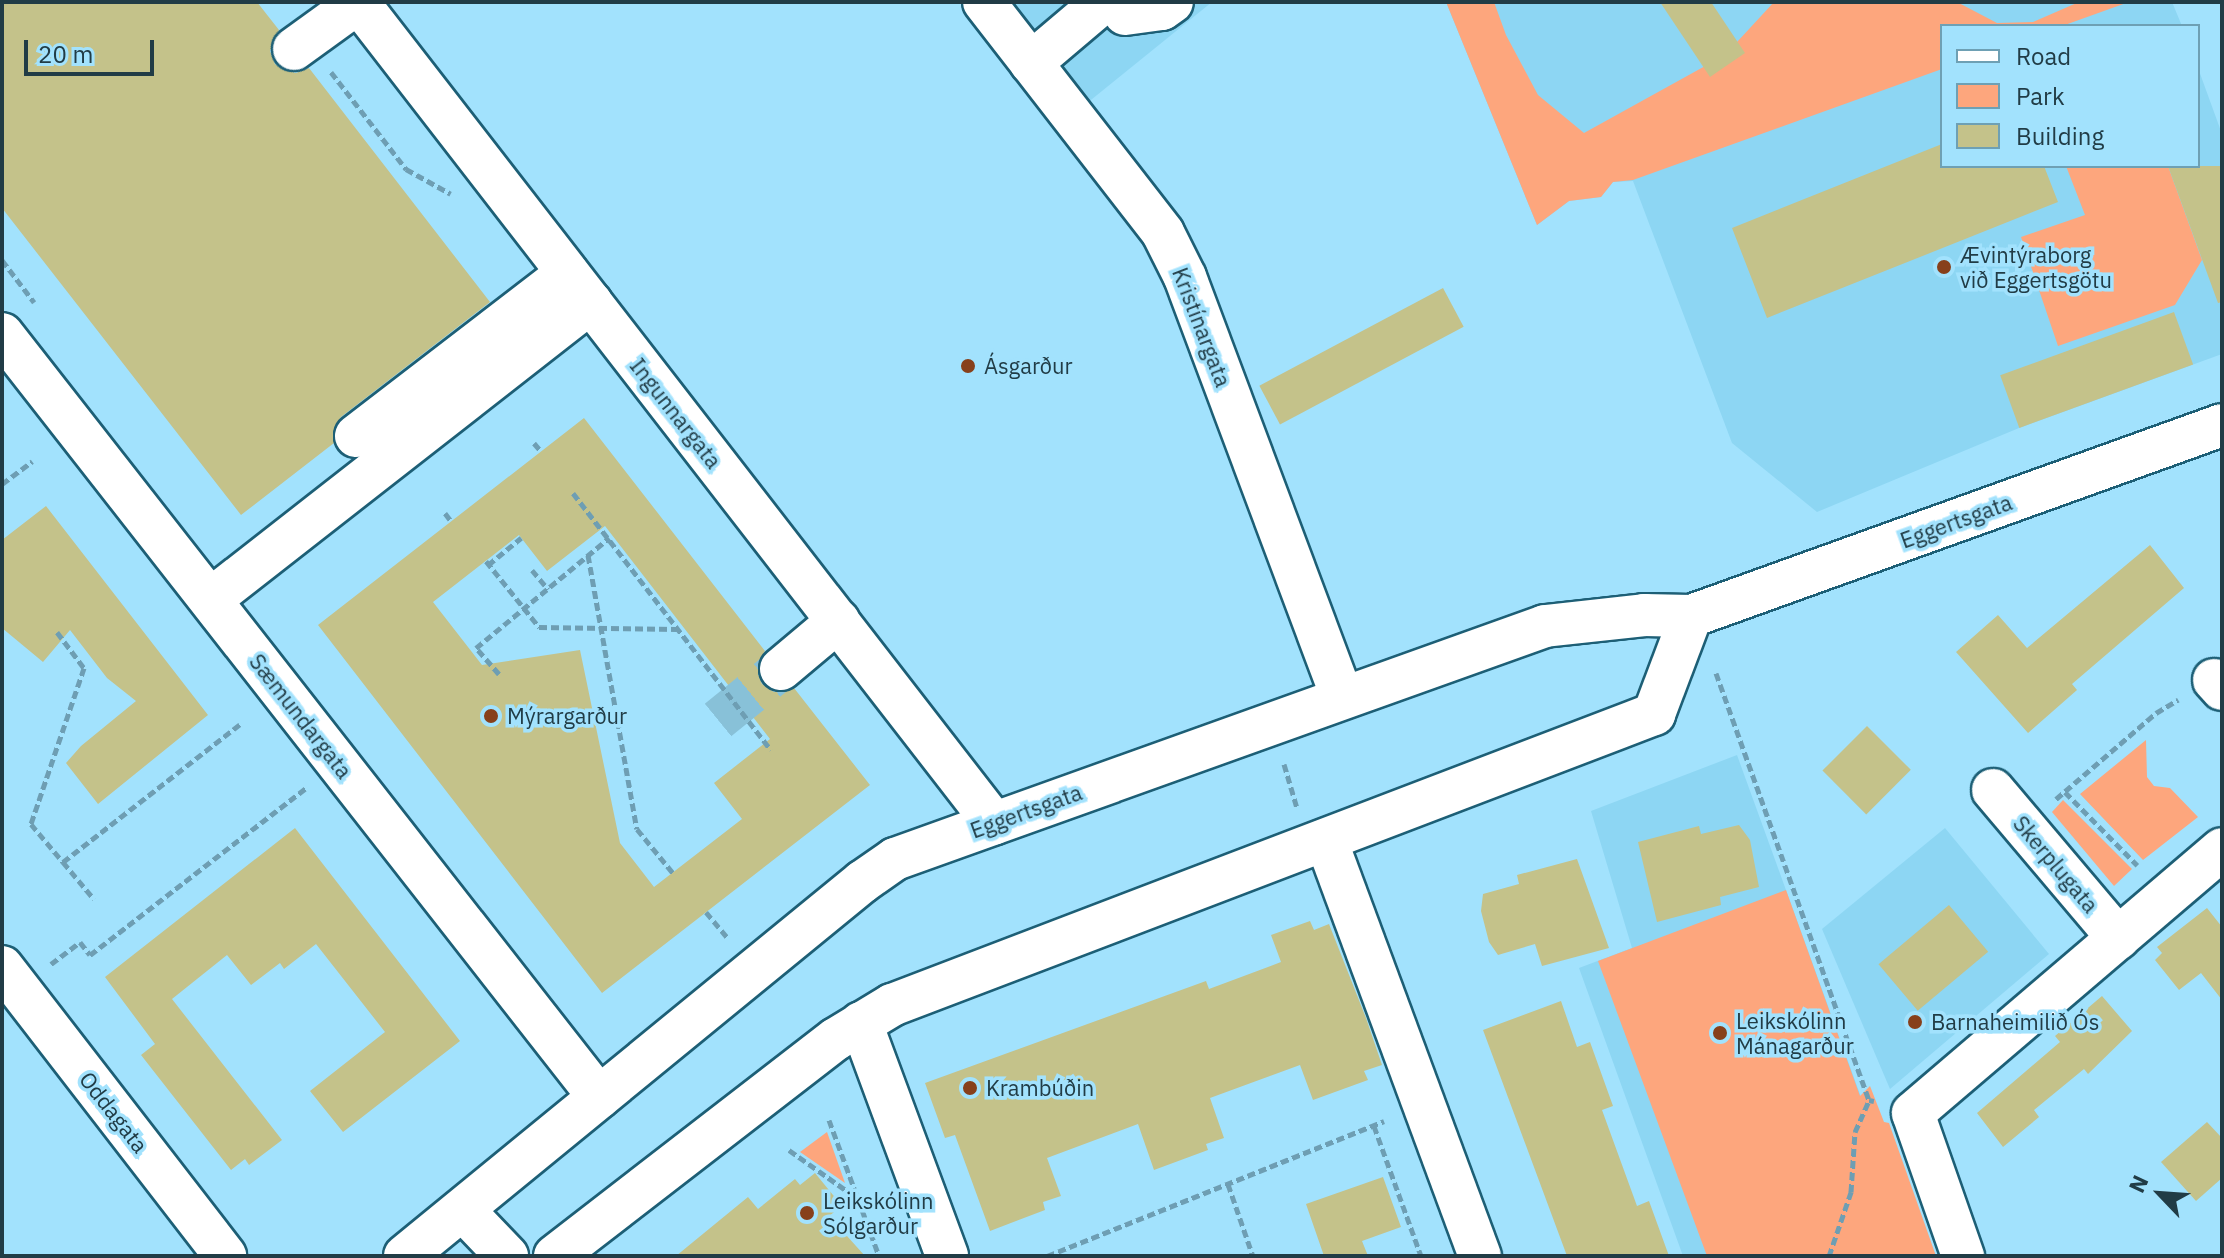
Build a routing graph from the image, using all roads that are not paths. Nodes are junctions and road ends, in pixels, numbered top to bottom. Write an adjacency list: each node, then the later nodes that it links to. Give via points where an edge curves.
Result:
1 (359, 2): 5 (street); 7 (street, Ingunnargata)
2 (984, 2): 6 (street, Kristínargata)
3 (1172, 2): 4 (street, via 1162,9)
4 (1114, 8): 6 (street)
5 (300, 45)
6 (1031, 63): 15 (street, Kristínargata, via 1163,233 1185,277)
7 (580, 288): 10 (street); 11 (street); 13 (street, Ingunnargata)
8 (2, 334): 11 (street, Sæmundargata)
9 (2222, 425): 12 (street, Eggertsgata)
10 (356, 436)
11 (211, 599): 23 (street, Sæmundargata)
12 (1691, 616): 15 (street, Eggertsgata, via 1644,615 1545,626); 18 (street, via 1654,714)
13 (838, 621): 14 (street); 17 (street, Ingunnargata)
14 (781, 669)
15 (1342, 696): 17 (street, Eggertsgata)
16 (1993, 790): 20 (street, Skerplugata)
17 (994, 823): 23 (street, Eggertsgata, via 895,859)
18 (1317, 844): 22 (street, via 892,1005); 30 (street, via 1425,1105)
19 (2222, 849): 20 (street)
20 (2118, 938): 31 (street, via 1913,1113)
21 (2, 967): 25 (street, Oddagata)
22 (861, 1023): 28 (street); 29 (street)
23 (599, 1097): 24 (street, Eggertsgata)
24 (463, 1210): 26 (street, Eggertsgata); 27 (street)
25 (225, 1256)
26 (405, 1256)
27 (507, 1256)
28 (555, 1256)
29 (947, 1256)
30 (1480, 1256)
31 (1963, 1256)

